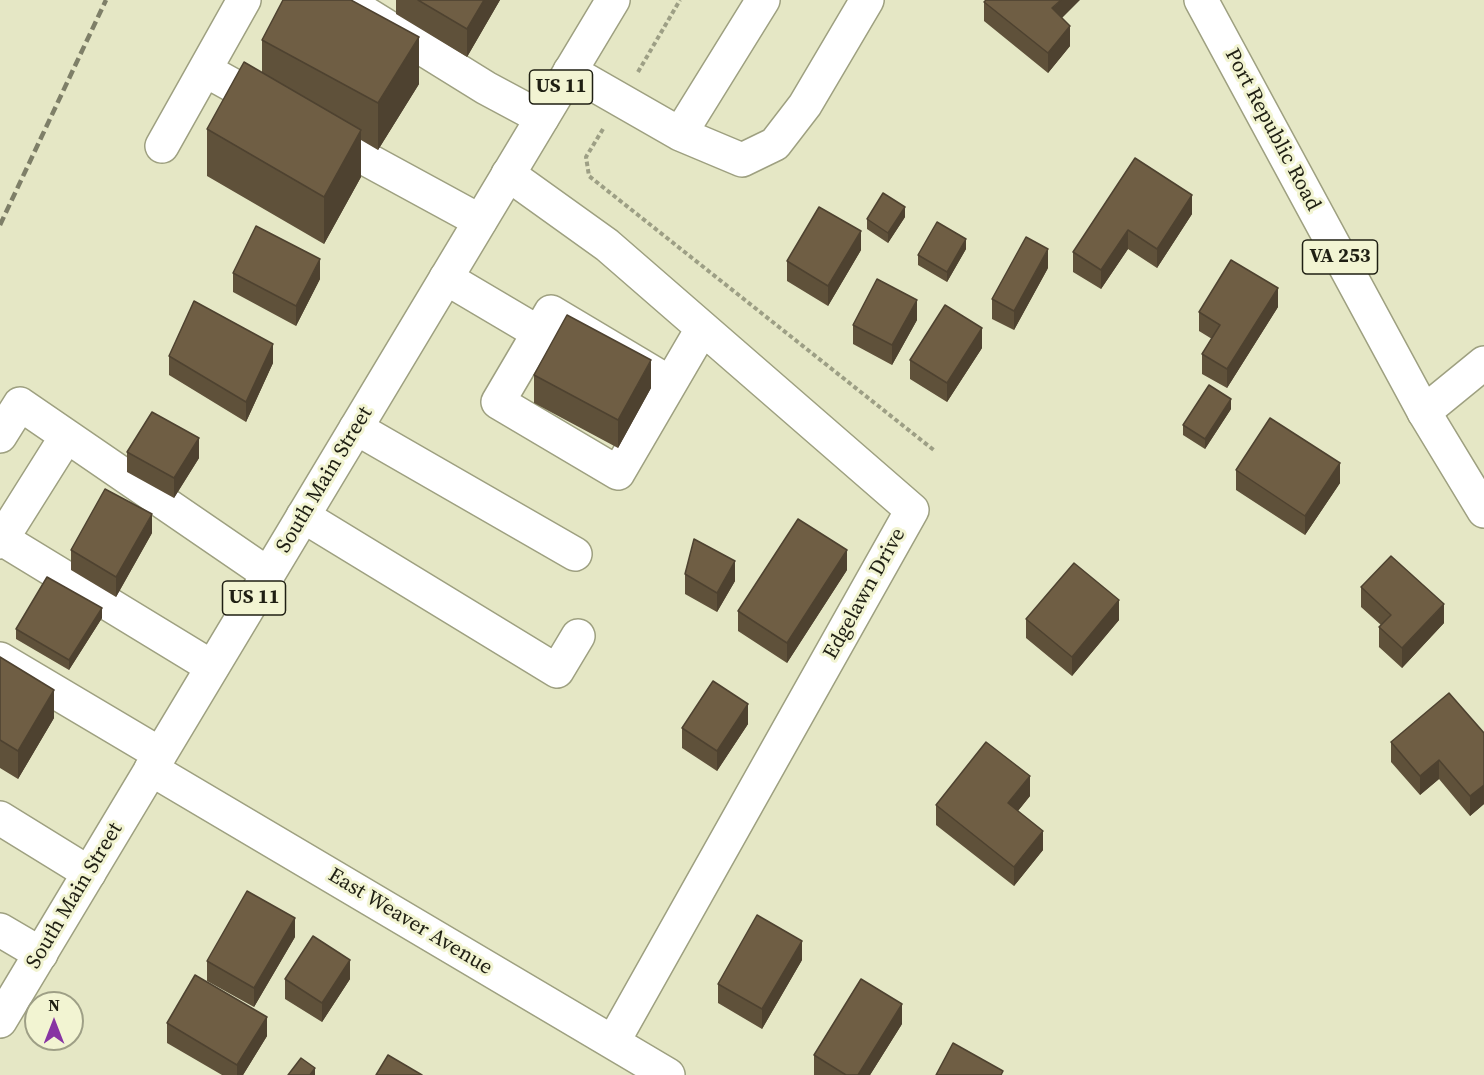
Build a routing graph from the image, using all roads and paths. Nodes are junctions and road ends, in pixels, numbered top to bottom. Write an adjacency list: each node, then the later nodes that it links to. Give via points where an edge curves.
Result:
1 (244, 0): 8 (street)
2 (344, 0): 11 (street)
3 (613, 0): 9 (street, South Main Street / US 11)
4 (680, 0): 10 (path)
5 (763, 0): 12 (street)
6 (867, 0): 12 (street, via 805,105 775,144 742,160)
7 (1202, 0): 21 (street, Port Republic Road / VA 253)
8 (205, 70): 13 (street); 15 (street)
9 (570, 71): 10 (street); 11 (street, South Main Street / US 11)
10 (621, 100): 12 (street); 25 (path, via 586,156 589,176)
11 (542, 118): 14 (street, South Main Street / US 11)
12 (680, 134)
13 (162, 146)
14 (508, 174): 15 (street, South Main Street / US 11); 17 (street, Edgelawn Drive, via 607,244)
15 (480, 221): 16 (street, South Main Street / US 11)
16 (446, 278): 18 (street); 22 (street, South Main Street / US 11)
17 (702, 328): 20 (street); 40 (street, Edgelawn Drive, via 912,510)
18 (539, 333): 20 (street, via 551,312); 20 (street, via 498,402 618,473)
19 (1484, 363): 21 (street)
20 (669, 382)
21 (1424, 412): 26 (street, Port Republic Road / VA 253)
22 (356, 428): 27 (street, South Main Street / US 11); 29 (street)
23 (0, 436): 24 (street, via 20,404)
24 (66, 437): 28 (street); 30 (street)
25 (936, 451)
26 (1484, 511)
27 (303, 516): 30 (street, South Main Street / US 11); 31 (street, via 557,671)
28 (1, 540): 33 (street)
29 (575, 554)
30 (268, 574): 33 (street, South Main Street / US 11)
31 (578, 636)
32 (0, 659): 34 (street, East Weaver Avenue)
33 (212, 667): 34 (street, South Main Street / US 11)
34 (156, 761): 36 (street, South Main Street / US 11); 40 (street, East Weaver Avenue)
35 (0, 818): 36 (street)
36 (89, 873): 38 (street, South Main Street / US 11)
37 (0, 930): 38 (street)
38 (41, 954): 39 (street, South Main Street / US 11)
39 (0, 1021)
40 (613, 1042): 41 (street, East Weaver Avenue)
41 (668, 1075)

